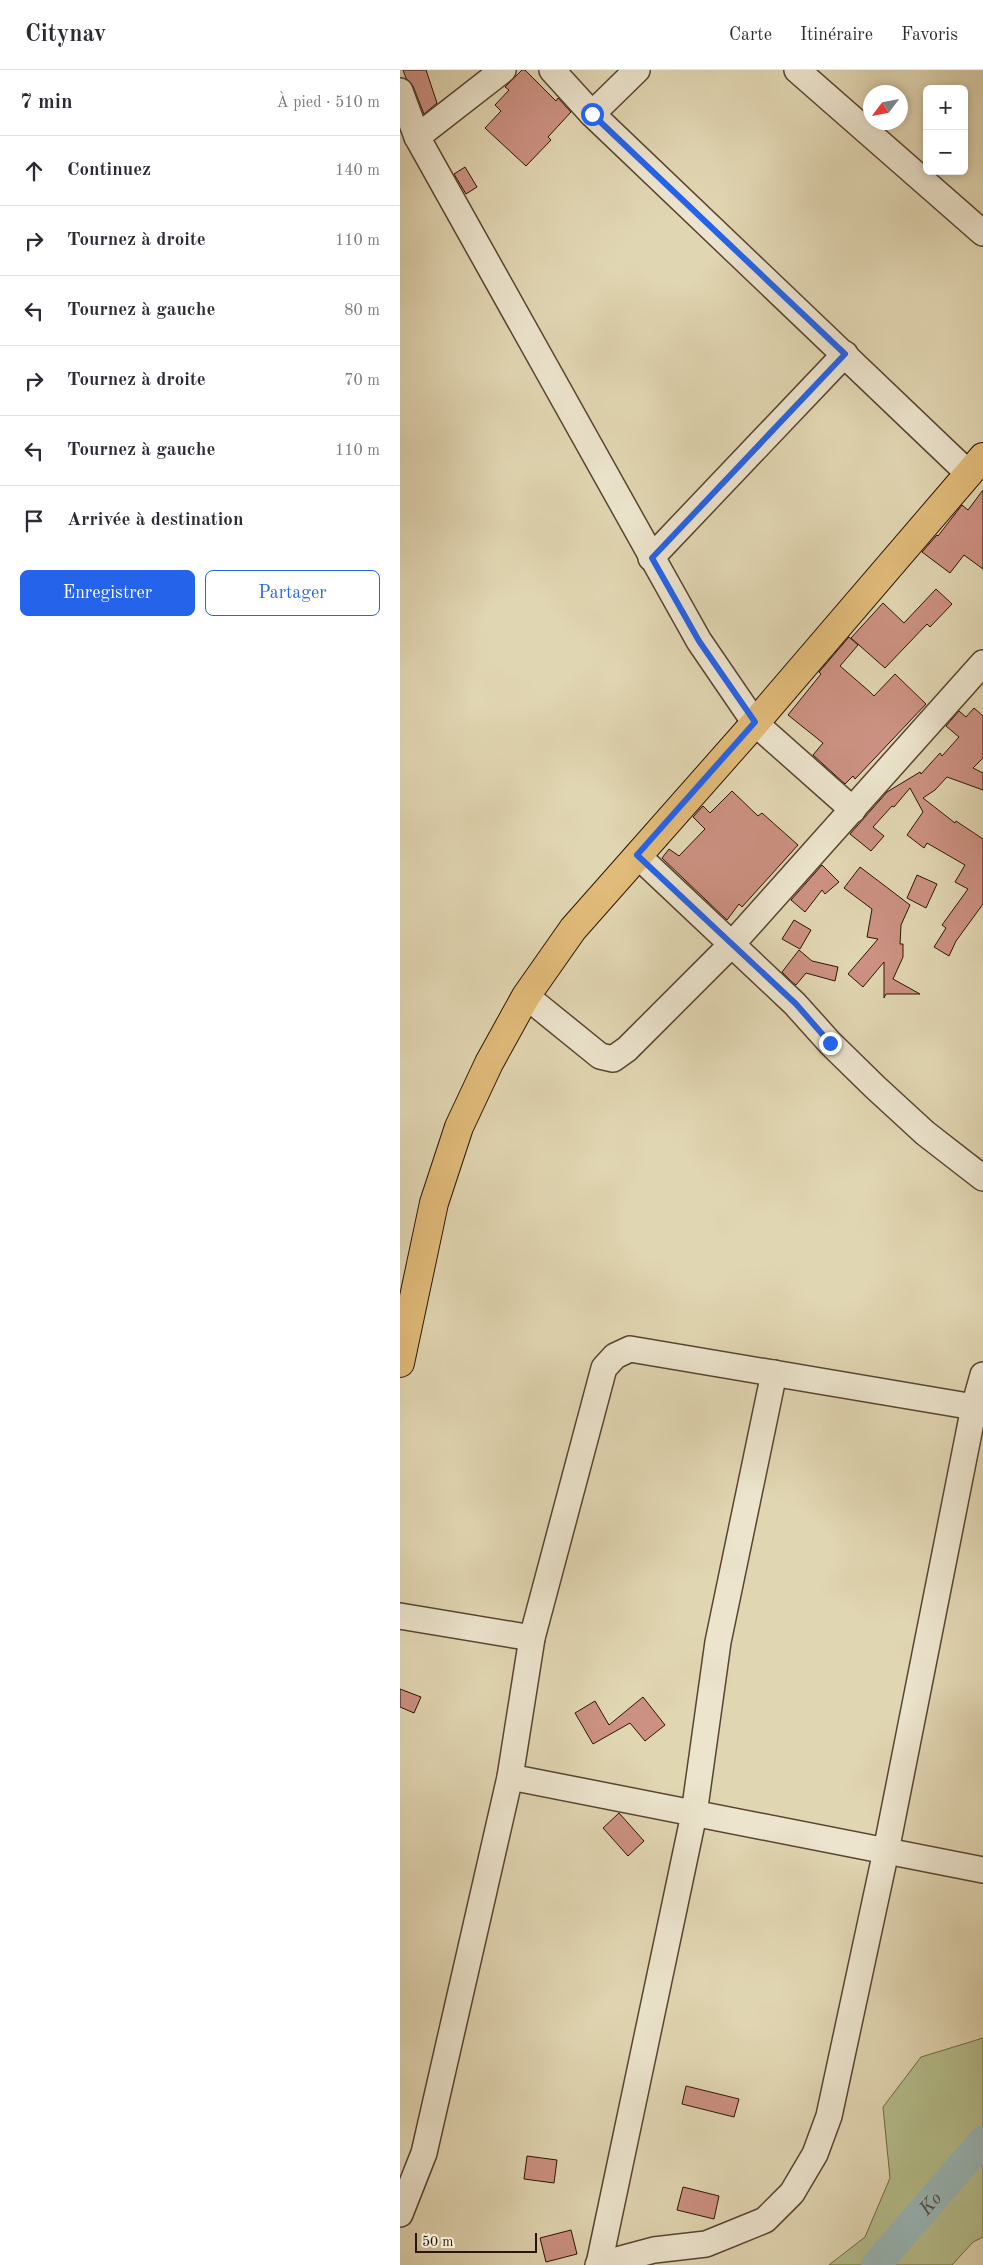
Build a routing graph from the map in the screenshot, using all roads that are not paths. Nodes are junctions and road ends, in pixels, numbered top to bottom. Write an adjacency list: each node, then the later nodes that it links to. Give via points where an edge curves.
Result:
1 (503, 70): 7 (street)
2 (552, 70): 6 (street)
3 (637, 70): 6 (street)
4 (797, 70): 8 (street)
5 (400, 91): 7 (street)
6 (592, 114): 9 (street)
7 (417, 136): 11 (street)
8 (983, 233)
9 (845, 354): 10 (street); 11 (street)
10 (976, 465): 13 (main road)
11 (652, 558): 13 (street, via 699,641)
12 (983, 663): 14 (street)
13 (755, 722): 14 (street); 15 (main road)
14 (853, 810): 16 (street)
15 (637, 855): 16 (street); 17 (main road, via 572,929)
16 (732, 944): 17 (street, via 627,1049 613,1059 600,1056); 18 (street, via 924,1133)
17 (526, 996): 19 (main road, via 489,1063 459,1128 434,1203)
18 (983, 1178)
19 (400, 1363)
20 (774, 1373): 22 (street); 24 (street, via 630,1348 615,1356 604,1368); 26 (street, via 718,1642)
21 (983, 1375): 22 (street)
22 (978, 1408): 27 (street)
23 (400, 1616): 24 (street)
24 (532, 1638): 25 (street)
25 (510, 1777): 26 (street); 29 (street, via 424,2153)
26 (694, 1814): 27 (street); 30 (street)
27 (886, 1851): 28 (street); 30 (street, via 829,2116 815,2154 792,2192 765,2220 706,2244 654,2250)
28 (983, 1870)
29 (400, 2214)
30 (598, 2265)

